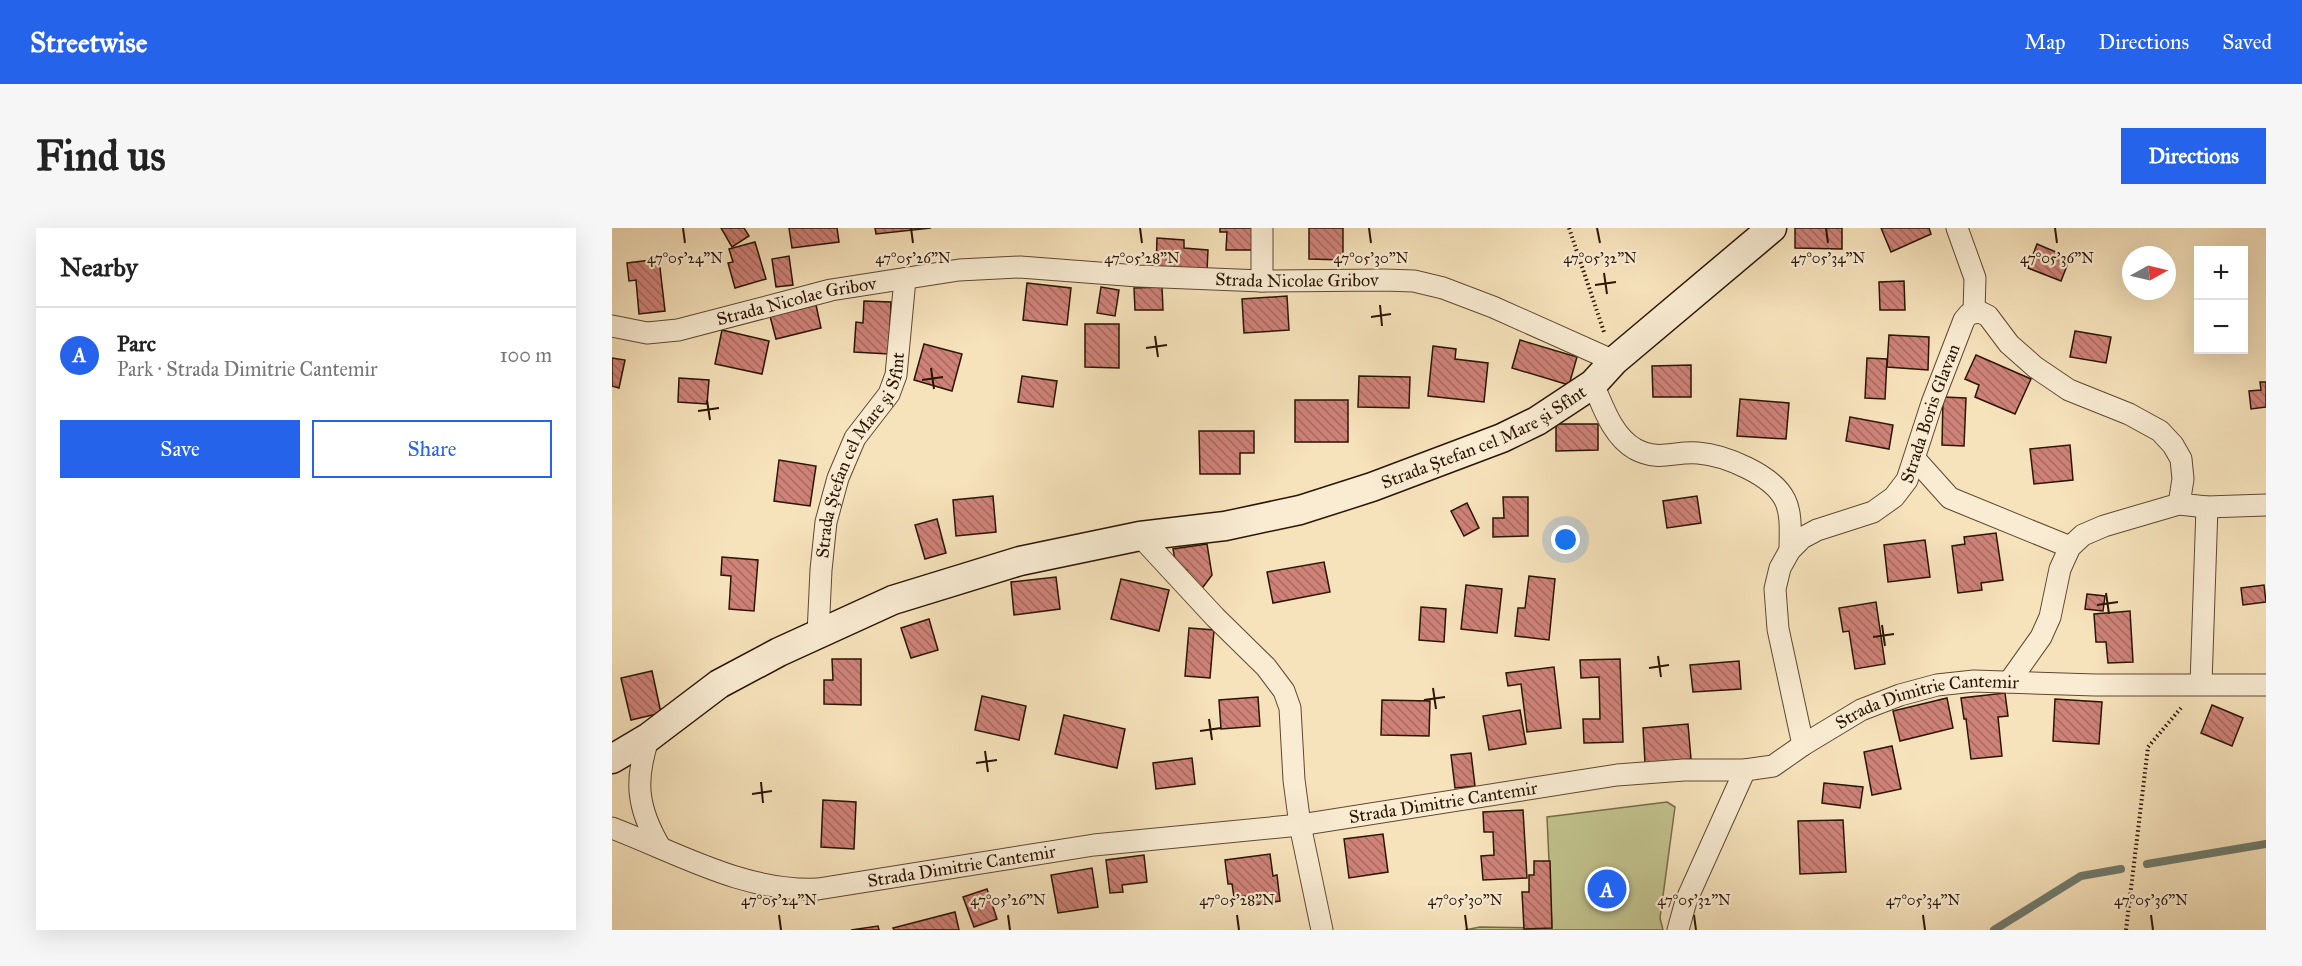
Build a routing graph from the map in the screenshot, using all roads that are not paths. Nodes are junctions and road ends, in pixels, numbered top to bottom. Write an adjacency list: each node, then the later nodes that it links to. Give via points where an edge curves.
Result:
1 (1262, 228): 5 (street)
2 (1772, 228): 8 (street, Strada Ștefan cel Mare și Sfînt)
3 (1957, 228): 6 (street, via 1975,278)
4 (905, 279): 5 (street, Strada Nicolae Gribov, via 959,270 1020,267); 7 (street, Strada Nicolae Gribov, via 831,290 678,330 647,333); 17 (street, Strada Ștefan cel Mare și Sfînt, via 896,375 889,394 855,438 838,478 826,522)
5 (1262, 281): 8 (street, Strada Nicolae Gribov, via 1414,281 1493,307)
6 (1974, 311): 10 (street, Strada Boris Glavan, via 1964,320 1956,339); 11 (street, via 1988,316 2009,344 2069,390 2160,431 2181,459)
7 (612, 326)
8 (1614, 361): 9 (street, Strada Ștefan cel Mare și Sfînt)
9 (1593, 384): 14 (street, Strada Ștefan cel Mare și Sfînt, via 1537,421 1502,438 1371,487 1278,515); 16 (street, via 1609,420 1633,448 1661,457 1713,456 1731,461 1775,486 1786,501)
10 (1915, 459): 15 (street, via 1950,498); 16 (street, Strada Boris Glavan, via 1906,480 1883,507 1817,530)
11 (2179, 504): 13 (street); 15 (street, via 2104,526 2083,535)
12 (2266, 505): 13 (street)
13 (2207, 507): 19 (street)
14 (1140, 536): 17 (street, Strada Ștefan cel Mare și Sfînt, via 1020,561 962,578 893,600); 25 (street, via 1266,666 1284,691 1290,708)
15 (2070, 547): 18 (street, via 2041,637)
16 (1790, 550): 22 (street, via 1775,589 1778,629)
17 (818, 634): 21 (street, Strada Ștefan cel Mare și Sfînt, via 719,684)
18 (2008, 682): 19 (street, Strada Dimitrie Cantemir); 22 (street, Strada Dimitrie Cantemir, via 1937,685 1900,695 1861,710)
19 (2201, 684): 20 (street, Strada Dimitrie Cantemir)
20 (2266, 685)
21 (649, 737): 23 (street, Strada Ștefan cel Mare și Sfînt); 27 (street, via 641,759 641,805)
22 (1803, 745): 24 (street, Strada Dimitrie Cantemir, via 1773,766)
23 (612, 759)
24 (1745, 770): 25 (street, Strada Dimitrie Cantemir, via 1617,776); 29 (street, via 1686,901)
25 (1300, 825): 27 (street, Strada Dimitrie Cantemir, via 1094,845 792,890 700,866); 28 (street)
26 (612, 828): 27 (street, Strada Dimitrie Cantemir)
27 (660, 847)
28 (1322, 930)
29 (1678, 930)

